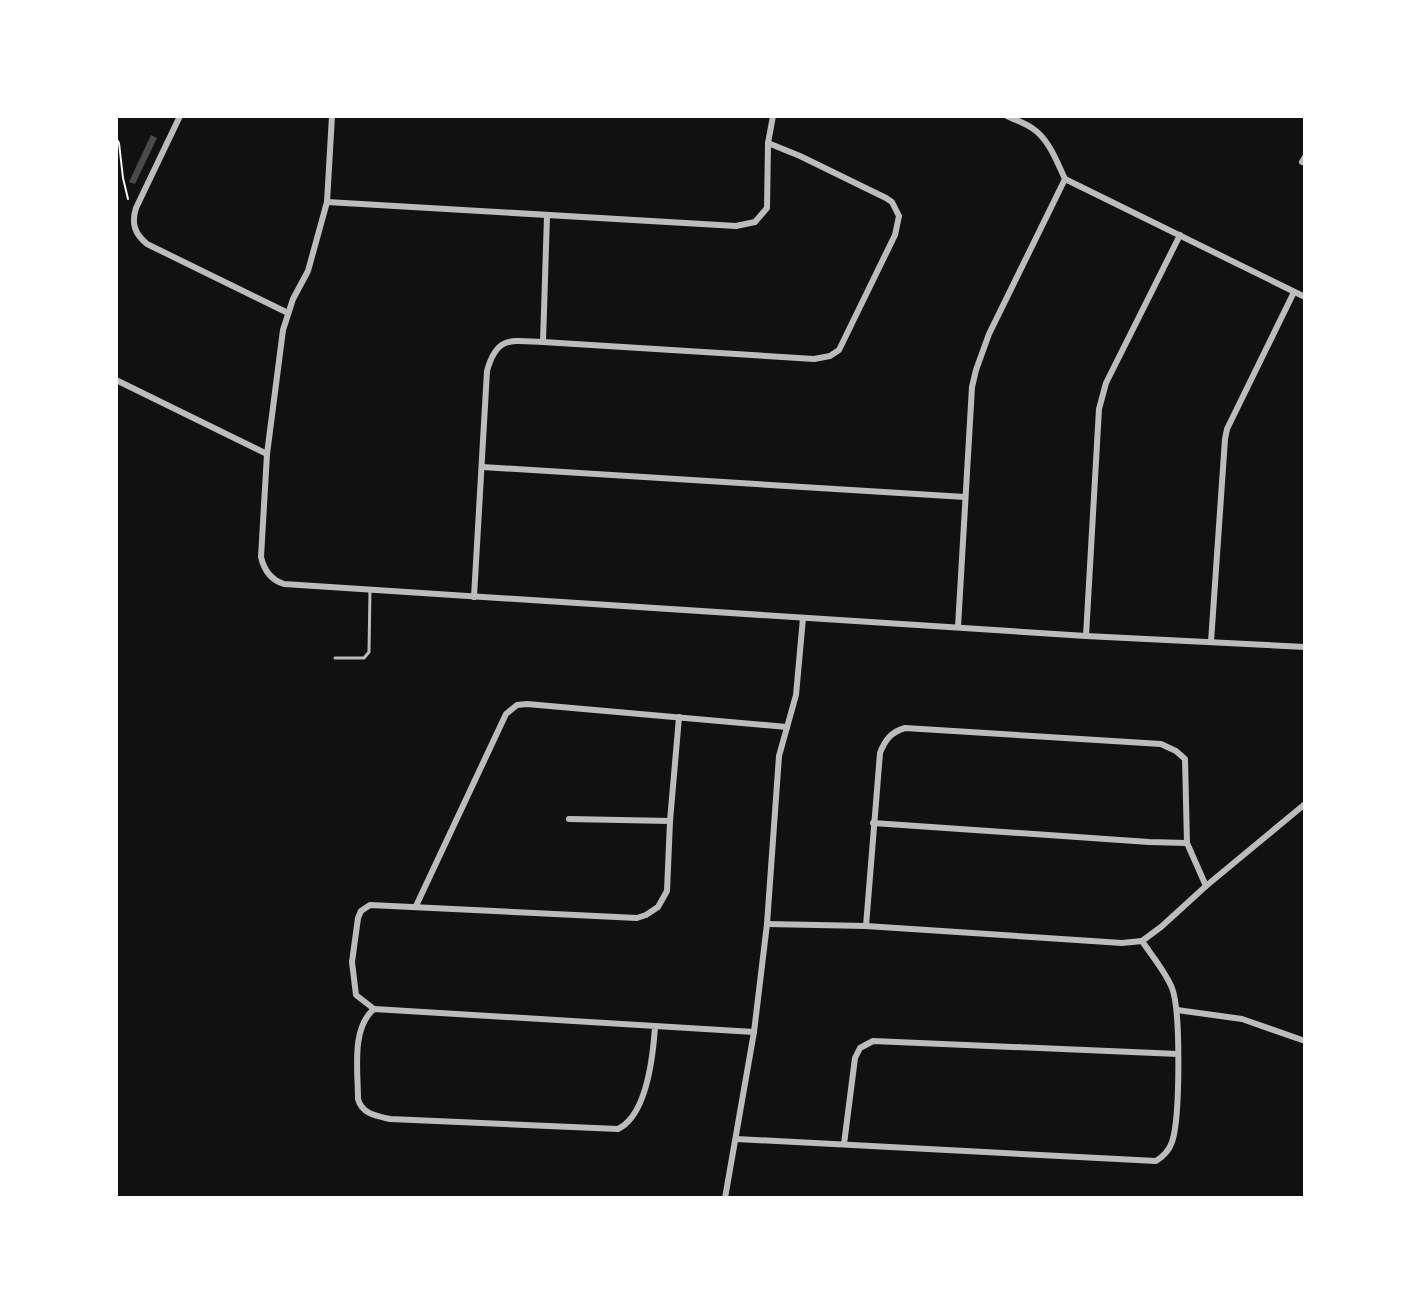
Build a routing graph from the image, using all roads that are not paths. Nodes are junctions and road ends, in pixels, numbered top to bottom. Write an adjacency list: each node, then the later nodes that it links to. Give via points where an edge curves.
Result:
1 (180, 116): 12 (street, via 134,215 134,229 147,244)
2 (332, 116): 7 (street)
3 (773, 116): 5 (street)
4 (1007, 116): 6 (street, via 1039,134)
5 (768, 143): 8 (street, via 767,208 747,225); 13 (street, via 886,198 899,216 895,235 839,350 814,359)
6 (1065, 179): 9 (street); 17 (street, via 976,370)
7 (327, 202): 8 (street); 12 (street, via 308,271)
8 (547, 216): 13 (street)
9 (1180, 235): 10 (street); 22 (street, via 1101,397)
10 (1294, 292): 11 (street); 23 (street, via 1227,429)
11 (1305, 297)
12 (288, 313): 15 (street)
13 (543, 342): 16 (street, via 509,341 490,361)
14 (116, 380): 15 (street)
15 (267, 454): 18 (street, via 261,557 268,574 280,583)
16 (482, 467): 17 (street); 19 (street)
17 (965, 497): 21 (street)
18 (370, 590): 19 (street); 25 (lane, via 367,656)
19 (474, 597): 20 (street)
20 (803, 618): 21 (street); 27 (street, via 798,683)
21 (958, 627): 22 (street)
22 (1086, 636): 23 (street)
23 (1211, 642): 24 (street)
24 (1305, 647)
25 (335, 658)
26 (679, 717): 27 (street); 30 (street); 34 (street, via 517,705 506,714)
27 (787, 727): 35 (street, via 776,777)
28 (1305, 804): 33 (street)
29 (569, 819): 30 (street)
30 (670, 821): 34 (street, via 666,896 646,915)
31 (873, 823): 32 (street); 32 (street, via 880,753 888,738 905,728 1161,744 1185,759); 36 (street)
32 (1187, 843): 33 (street)
33 (1206, 886): 37 (street)
34 (416, 906): 38 (street, via 370,905 358,918 352,962 356,995)
35 (767, 924): 36 (street); 41 (street)
36 (866, 926): 37 (street)
37 (1142, 941): 39 (street, via 1172,989)
38 (374, 1009): 40 (street); 40 (street, via 359,1038 358,1099 369,1114 390,1119 618,1129 640,1104)
39 (1177, 1010): 42 (street, via 1242,1019); 43 (street)
40 (655, 1027): 41 (street)
41 (754, 1032): 44 (street)
42 (1305, 1041)
43 (1178, 1054): 45 (street, via 873,1041 855,1058); 45 (street, via 1173,1139 1156,1161)
44 (736, 1139): 45 (street); 46 (street)
45 (844, 1144)
46 (725, 1198)

